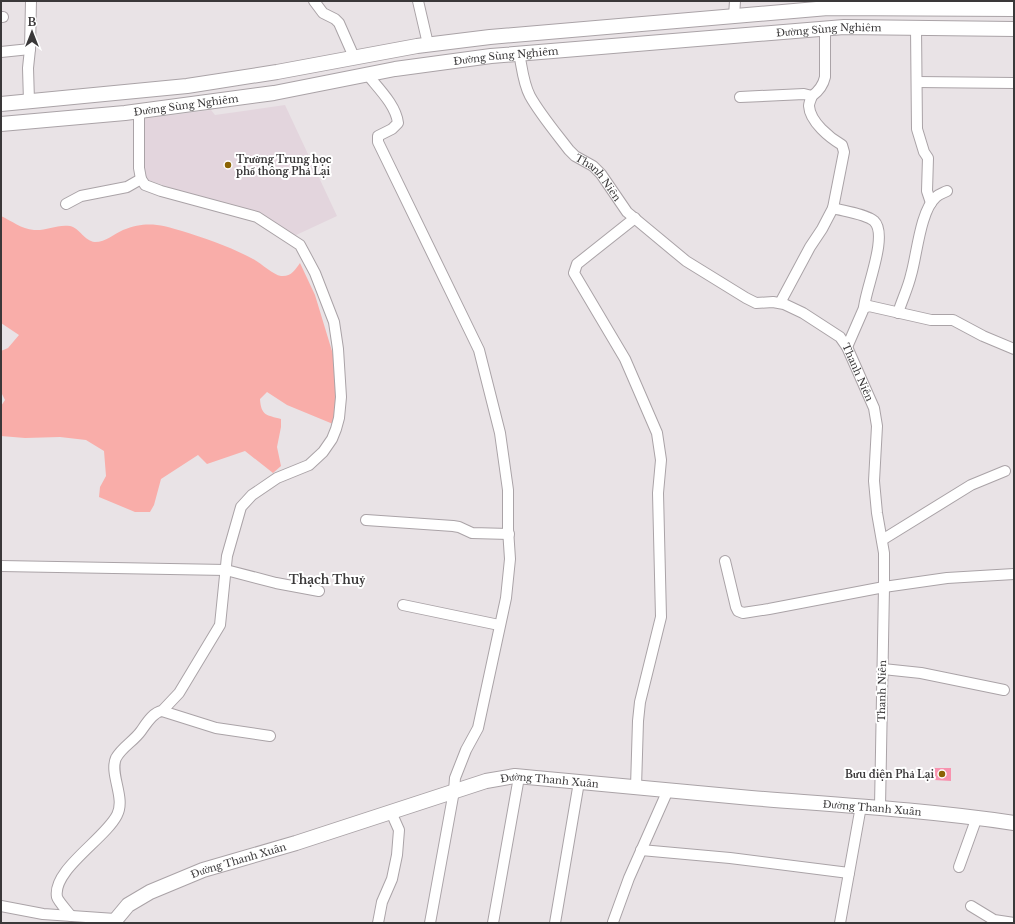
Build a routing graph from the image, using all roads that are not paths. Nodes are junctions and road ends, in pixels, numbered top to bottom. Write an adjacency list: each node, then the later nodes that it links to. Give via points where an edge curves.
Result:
1 (31, 1): 14 (street)
2 (314, 1): 17 (street, via 323,13 339,23)
3 (418, 1): 13 (street)
4 (735, 1): 8 (street)
5 (842, 4): 6 (street, Đường Sùng Nghiêm); 8 (street, Đường Sùng Nghiêm)
6 (1000, 9): 7 (street, Đường Sùng Nghiêm); 11 (street)
7 (1014, 9)
8 (734, 16): 13 (street, Đường Sùng Nghiêm)
9 (916, 28): 10 (street, Đường Sùng Nghiêm); 11 (street, Đường Sùng Nghiêm); 19 (street)
10 (825, 29): 16 (street, Đường Sùng Nghiêm); 21 (street, via 824,84 819,92)
11 (998, 29): 12 (street, Đường Sùng Nghiêm)
12 (1014, 29)
13 (428, 44): 17 (street, Đường Sùng Nghiêm)
14 (30, 49): 15 (street); 23 (street)
15 (1, 52)
16 (519, 53): 18 (street, Đường Sùng Nghiêm, via 439,62); 32 (street, Thanh Niên, via 526,86 536,105 569,150 601,174 627,212)
17 (354, 57): 23 (street, Đường Sùng Nghiêm, via 187,86)
18 (368, 74): 25 (street, Đường Sùng Nghiêm, via 274,93); 40 (street, via 390,105 398,123 378,136 378,142 479,350 500,433 508,490)
19 (917, 82): 20 (street); 29 (street, via 917,129 928,158 927,191)
20 (1014, 83)
21 (812, 96): 22 (street, via 804,94); 31 (street, via 809,106 813,118 822,130 842,145 844,152)
22 (740, 97)
23 (29, 101): 24 (street, Đường Sùng Nghiêm)
24 (1, 104)
25 (139, 111): 26 (street, Đường Sùng Nghiêm); 27 (street)
26 (1, 124)
27 (141, 179): 30 (street, via 118,190 81,196); 44 (street, via 145,185 161,191 257,217 300,245 315,273 334,322 341,397 339,418 332,439 309,465 277,478 241,506 227,556)
28 (947, 191): 29 (street)
29 (931, 203): 35 (street)
30 (66, 204)
31 (832, 208): 33 (street); 34 (street, via 856,213 873,221 877,227 876,261)
32 (635, 218): 33 (street, Thanh Niên, via 686,261 746,298 756,303); 56 (street, via 578,264 574,273 625,359 658,433 661,617 640,702)
33 (780, 303): 36 (street, Thanh Niên, via 803,313 840,337)
34 (864, 308): 35 (street, via 869,306); 36 (street)
35 (898, 313): 37 (street, via 932,320 953,320)
36 (847, 347): 41 (street, Thanh Niên, via 874,408 877,426 874,481)
37 (1014, 349)
38 (1004, 471): 41 (street, via 971,485)
39 (366, 520): 40 (street, via 453,526 472,533)
40 (509, 534): 49 (street, via 510,559)
41 (882, 540): 46 (street, Thanh Niên)
42 (725, 561): 46 (street, via 736,607 743,613)
43 (1, 566): 44 (street)
44 (226, 570): 47 (street); 52 (street, via 220,626 179,693)
45 (1014, 574): 46 (street, via 947,578)
46 (884, 587): 50 (street, Thanh Niên)
47 (319, 591)
48 (403, 605): 49 (street)
49 (500, 625): 58 (street, via 478,728 455,778)
50 (883, 669): 51 (street, via 921,673); 60 (street, Thanh Niên)
51 (1004, 690)
52 (162, 711): 53 (street, via 216,728); 69 (street, via 153,716 116,760 115,773 120,800 118,814 106,831 62,875 57,899)
53 (270, 736)
54 (519, 777): 55 (street, Đường Thanh Xuân); 58 (street, Đường Thanh Xuân, via 486,781); 75 (street)
55 (579, 782): 56 (street, Đường Thanh Xuân); 76 (street)
56 (636, 787): 57 (street, Đường Thanh Xuân)
57 (668, 790): 59 (street, Đường Thanh Xuân); 64 (street)
58 (454, 791): 61 (street, Đường Thanh Xuân); 74 (street)
59 (861, 806): 60 (street, Đường Thanh Xuân); 66 (street)
60 (880, 807): 62 (street, Đường Thanh Xuân)
61 (392, 812): 70 (street, Đường Thanh Xuân, via 204,870 150,892 128,905); 73 (street, via 399,830 398,855 392,879 382,902)
62 (977, 817): 63 (street, Đường Thanh Xuân); 65 (street)
63 (1014, 823)
64 (641, 850): 66 (street); 71 (street)
65 (959, 867)
66 (848, 873): 77 (street)
67 (1, 906): 69 (street)
68 (971, 906): 72 (street, via 994,920)
69 (71, 916): 70 (street)
70 (114, 921)
71 (612, 922)
72 (1014, 922)
73 (378, 923)
74 (430, 923)
75 (493, 923)
76 (556, 923)
77 (840, 923)

